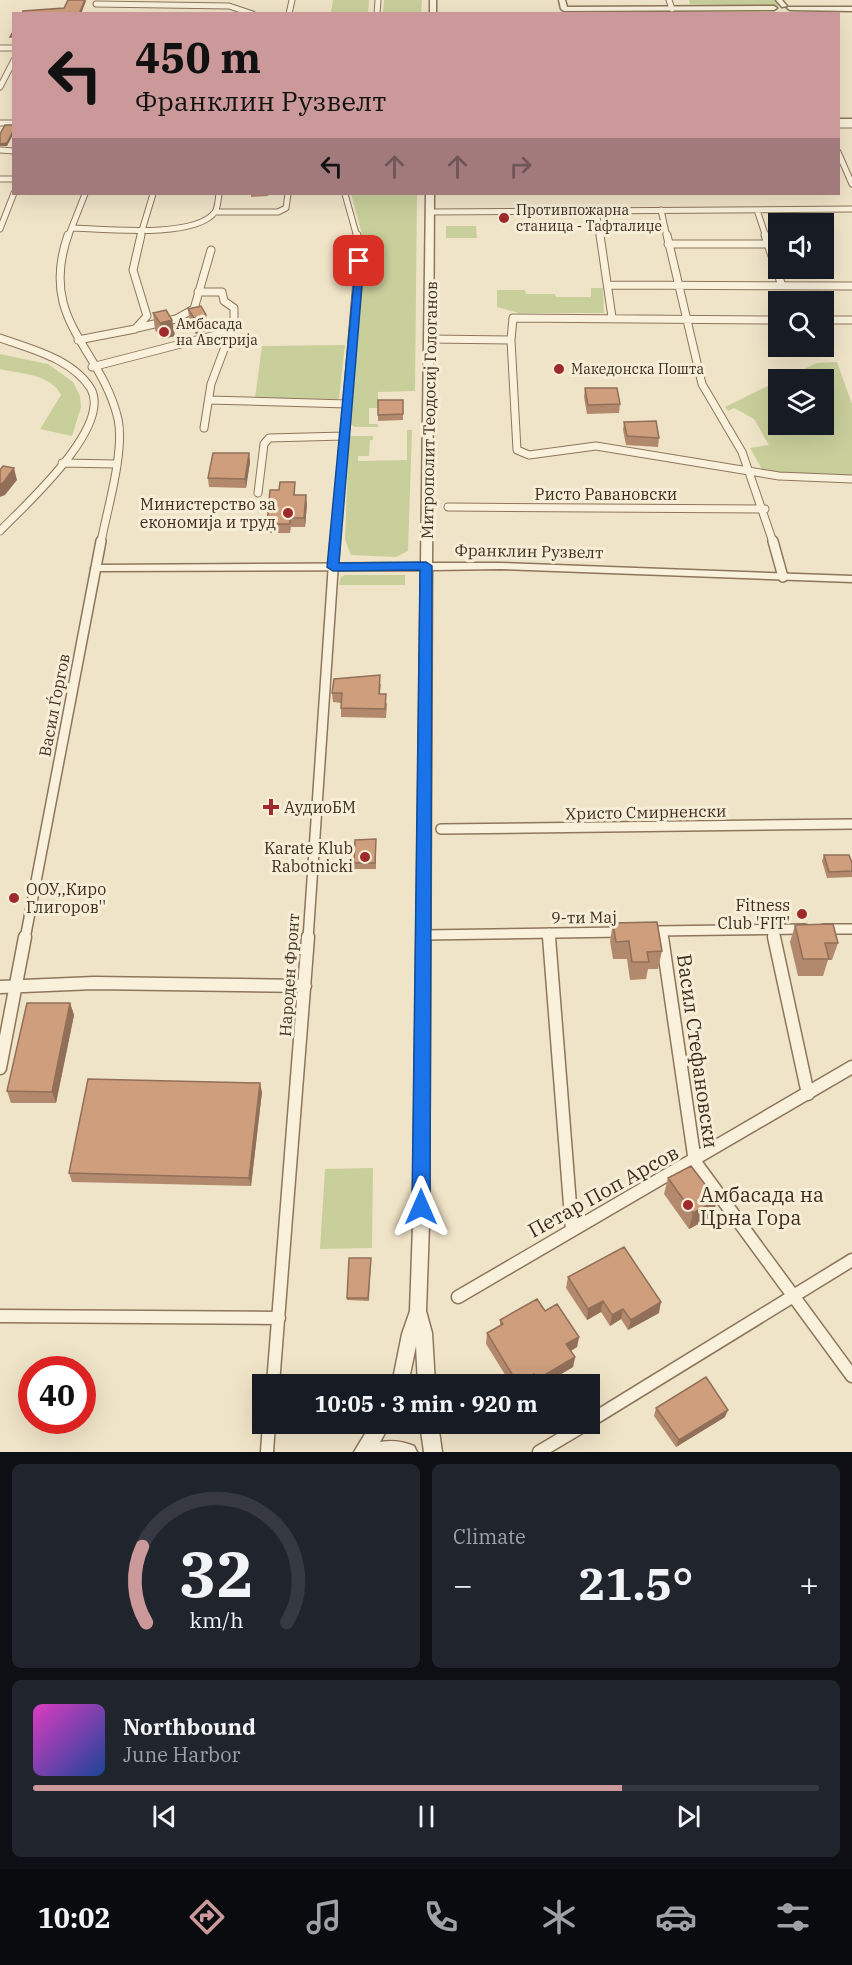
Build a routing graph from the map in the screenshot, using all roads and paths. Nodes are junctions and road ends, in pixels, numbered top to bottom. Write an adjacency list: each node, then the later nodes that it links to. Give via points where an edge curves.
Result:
1 (562, 0): 9 (street)
2 (669, 0): 7 (street)
3 (96, 2): 4 (street)
4 (153, 2): 5 (street)
5 (208, 2): 11 (street)
6 (782, 8): 7 (street); 8 (street)
7 (672, 9): 10 (street)
8 (852, 9)
9 (564, 11): 10 (street)
10 (646, 11)
11 (248, 12)
12 (12, 64): 13 (street)
13 (0, 87)
14 (840, 157): 15 (street)
15 (852, 184)
16 (13, 195): 31 (street)
17 (85, 195): 29 (street, Васил Ѓоргов)
18 (153, 195): 30 (street)
19 (219, 195): 27 (street)
20 (288, 195): 27 (street, via 285,208 278,212)
21 (345, 195): 54 (street, Народен Фронт, via 357,231 359,256)
22 (430, 195): 28 (street, Митрополит Теодосиј Гологанов)
23 (852, 209): 26 (street)
24 (596, 210): 25 (street); 28 (street); 36 (street)
25 (661, 210): 26 (street); 32 (street)
26 (757, 210): 33 (street)
27 (215, 212): 30 (street, via 187,227)
28 (430, 212): 49 (street, Митрополит Теодосиј Гологанов)
29 (72, 228): 30 (street); 50 (street, Васил Ѓоргов, via 59,277 63,301)
30 (142, 228): 46 (street, via 134,270 147,316)
31 (0, 229)
32 (668, 244): 33 (street); 37 (street)
33 (768, 244)
34 (211, 250): 40 (street)
35 (780, 279): 38 (street)
36 (608, 285): 37 (street); 41 (street)
37 (677, 286): 38 (street); 42 (street)
38 (782, 286): 39 (street)
39 (852, 286)
40 (198, 292): 46 (street, via 194,309 185,315); 47 (street, via 222,292 224,301 234,308)
41 (612, 317): 42 (street); 51 (street, via 515,318 511,321)
42 (685, 319): 43 (street); 59 (street, via 702,384 718,406)
43 (768, 320)
44 (834, 320): 45 (street)
45 (852, 320)
46 (135, 329): 50 (street)
47 (231, 331): 52 (street); 53 (street, via 216,368)
48 (0, 338): 57 (street, via 65,365 90,387 94,398 92,418 81,441)
49 (430, 339): 51 (street); 65 (street, Митрополит Теодосиј Гологанов)
50 (78, 340): 52 (street, Васил Ѓоргов)
51 (511, 340): 59 (street, via 518,452 529,455 596,446)
52 (92, 367): 58 (street, Васил Ѓоргов, via 107,389 121,429)
53 (209, 400): 54 (street); 55 (street)
54 (347, 404): 56 (street, Народен Фронт)
55 (204, 428)
56 (344, 436): 61 (street, via 269,438 264,444); 66 (street, Народен Фронт)
57 (62, 463): 58 (street); 64 (street)
58 (116, 464): 67 (street, Васил Ѓоргов)
59 (752, 472): 60 (street); 63 (street)
60 (852, 479)
61 (258, 493)
62 (448, 507): 63 (street, Ристо Равановски)
63 (765, 509): 68 (street)
64 (0, 531)
65 (426, 566): 66 (street, Франклин Рузвелт); 68 (street, Франклин Рузвелт); 76 (street, Митрополит Теодосиј Гологанов)
66 (333, 567): 67 (street, Франклин Рузвелт); 77 (street, Народен Фронт)
67 (96, 568): 79 (street, Васил Ѓоргов)
68 (783, 577): 69 (street, Франклин Рузвелт)
69 (852, 579)
70 (852, 825): 71 (street, Христо Смирненски)
71 (441, 829)
72 (772, 929): 73 (street, 9-ти Мај); 74 (street, 9-ти Мај); 82 (street)
73 (852, 929)
74 (650, 931): 75 (street, 9-ти Мај); 83 (street, Васил Стефановски)
75 (549, 933): 76 (street, 9-ти Мај); 84 (street)
76 (424, 935): 88 (street, Митрополит Теодосиј Гологанов)
77 (305, 986): 79 (street, via 94,983); 90 (street, Народен Фронт)
78 (0, 987): 79 (street)
79 (14, 987): 81 (street, Васил Ѓоргов)
80 (852, 1067): 82 (street, Петар Поп Арсов)
81 (0, 1068)
82 (808, 1094): 83 (street, Петар Поп Арсов)
83 (694, 1162): 84 (street, Петар Поп Арсов); 86 (street, Васил Стефановски)
84 (572, 1230): 87 (street, Петар Поп Арсов)
85 (852, 1260): 86 (street)
86 (794, 1296): 94 (street, Васил Стефановски); 95 (street)
87 (458, 1297)
88 (418, 1311): 92 (street, Митрополит Теодосиј Гологанов); 93 (street, Митрополит Теодосиј Гологанов, via 424,1333)
89 (0, 1316): 90 (street)
90 (279, 1318): 91 (street, Народен Фронт)
91 (274, 1374)
92 (402, 1374)
93 (426, 1374)
94 (852, 1376)
95 (600, 1415)
96 (268, 1434): 100 (street)
97 (375, 1434): 101 (street)
98 (430, 1434): 104 (street)
99 (569, 1434): 105 (street)
100 (267, 1452)
101 (363, 1452)
102 (371, 1452): 103 (street)
103 (408, 1452)
104 (433, 1452)
105 (539, 1452)

